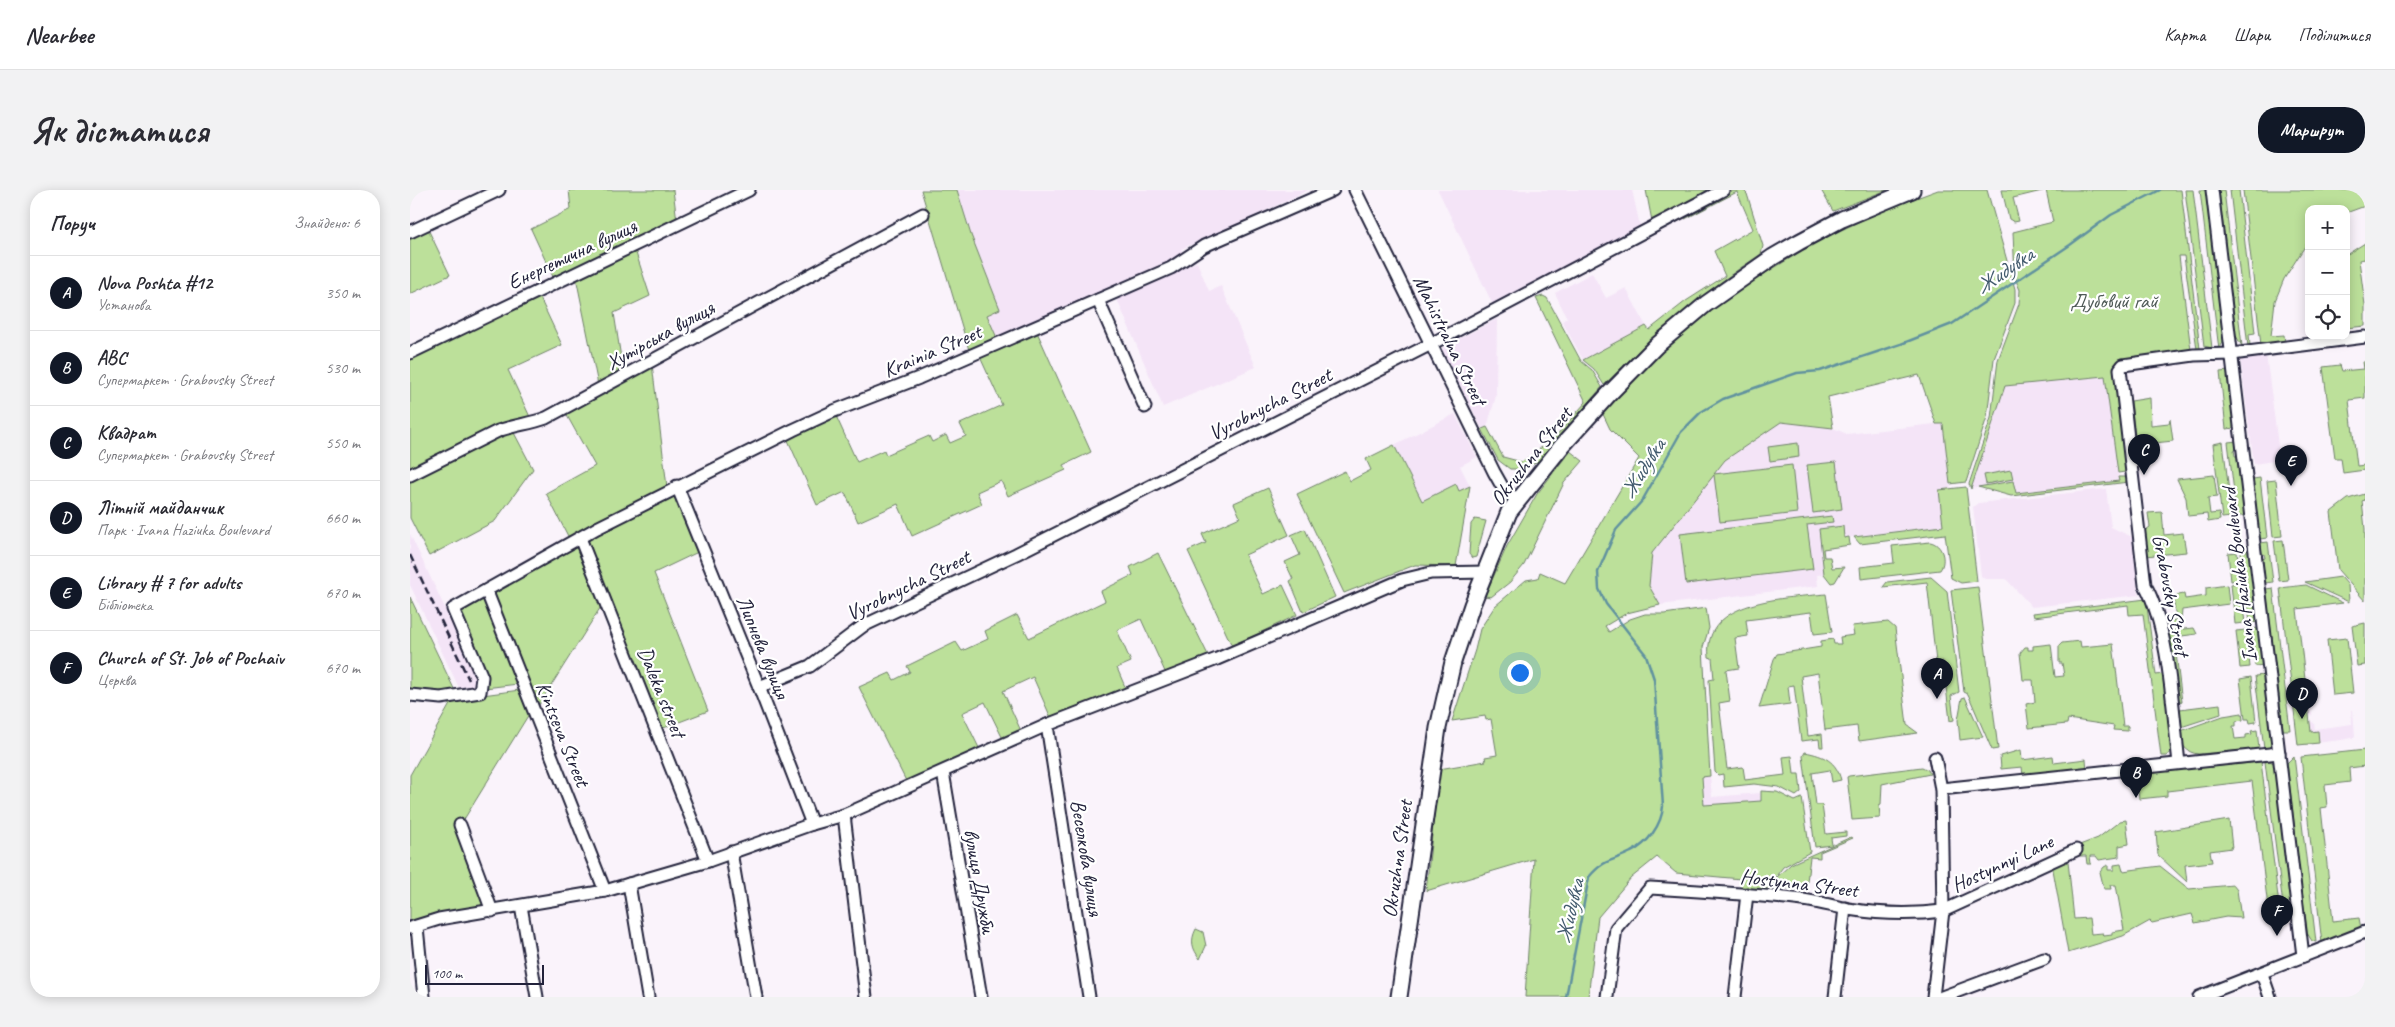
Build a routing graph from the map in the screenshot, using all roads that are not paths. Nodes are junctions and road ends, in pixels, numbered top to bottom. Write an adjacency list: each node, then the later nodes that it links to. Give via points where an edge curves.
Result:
1 (499, 190): 9 (street)
2 (749, 190): 13 (street, Енергетична вулиця)
3 (1333, 190): 10 (street, Krainia Street, via 1204,246 1171,268)
4 (1356, 190): 12 (street, Mahistralna Street)
5 (1723, 190): 12 (street, Vyrobnycha Street)
6 (1912, 190): 18 (main road, Okruzhna Street, via 1842,219 1799,242 1706,304 1656,346 1610,393)
7 (2212, 190): 14 (street, Ivana Haziuka Boulevard)
8 (923, 214): 16 (street, Хутірська вулиця, via 546,418 498,431)
9 (410, 232)
10 (1098, 300): 15 (street); 17 (street, Krainia Street, via 781,436)
11 (2365, 337): 14 (street)
12 (1431, 344): 18 (street, Mahistralna Street, via 1503,488); 22 (street, Vyrobnycha Street, via 1016,554 863,626 810,666)
13 (410, 353)
14 (2232, 354): 25 (street, Ivana Haziuka Boulevard); 27 (street, Grabovsky Street, via 2184,356 2123,365 2120,369 2145,585 2152,596 2162,637)
15 (1145, 407)
16 (410, 475)
17 (677, 486): 19 (street, Krainia Street); 22 (street, Липнева вулиця)
18 (1518, 501): 20 (main road, Okruzhna Street, via 1509,512)
19 (580, 538): 21 (street, Krainia Street); 35 (street, Daleka street)
20 (1486, 572): 24 (street, via 1431,573 1402,580 1217,659); 56 (main road, Okruzhna Street, via 1454,662 1438,728)
21 (486, 592): 23 (street, Krainia Street, via 453,609 482,678 480,692 441,698); 37 (street, Kintseva Street)
22 (759, 687): 31 (street, Липнева вулиця)
23 (410, 695)
24 (1047, 725): 28 (street); 55 (street, Веселкова вулиця)
25 (2279, 753): 27 (street); 45 (street, Ivana Haziuka Boulevard)
26 (1935, 758): 29 (street)
27 (2179, 763): 29 (street)
28 (943, 772): 30 (street); 54 (street, вулиця Дружби)
29 (1941, 789): 41 (street)
30 (844, 816): 31 (street); 53 (street)
31 (812, 824): 34 (street)
32 (460, 825): 42 (street)
33 (2076, 850): 41 (street, Hostynnyi Lane)
34 (731, 852): 35 (street); 52 (street)
35 (708, 861): 36 (street)
36 (629, 884): 37 (street); 51 (street)
37 (605, 891): 39 (street)
38 (1747, 894): 40 (street, Hostynna Street, via 1829,903); 57 (street, Hostynna Street, via 1650,888 1616,928); 58 (street)
39 (521, 906): 42 (street); 50 (street)
40 (1846, 908): 41 (street, Hostynna Street, via 1906,914); 59 (street)
41 (1943, 910): 60 (street)
42 (492, 911): 43 (street, via 439,918)
43 (413, 928): 48 (street)
44 (2365, 932): 45 (street)
45 (2303, 956): 47 (street)
46 (2044, 959): 61 (street)
47 (2262, 974): 62 (street); 63 (street)
48 (423, 992): 49 (street)
49 (415, 997)
50 (537, 997)
51 (648, 997)
52 (756, 997)
53 (866, 997)
54 (981, 997)
55 (1090, 997)
56 (1399, 997)
57 (1607, 997)
58 (1735, 997)
59 (1836, 997)
60 (1933, 997)
61 (1942, 997)
62 (2199, 997)
63 (2270, 997)

